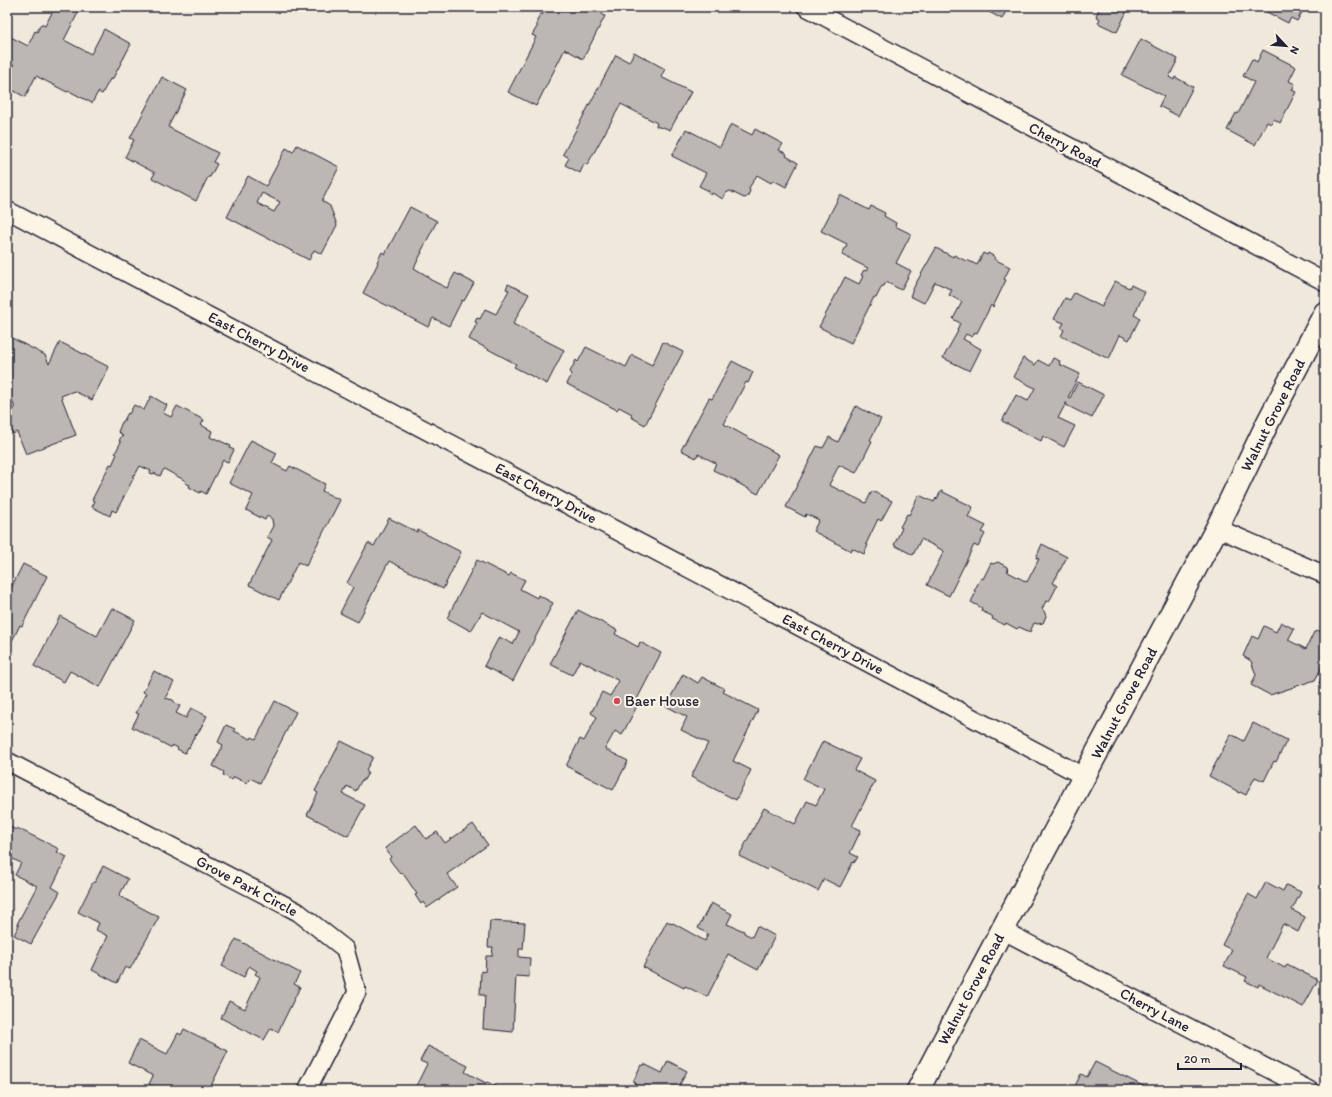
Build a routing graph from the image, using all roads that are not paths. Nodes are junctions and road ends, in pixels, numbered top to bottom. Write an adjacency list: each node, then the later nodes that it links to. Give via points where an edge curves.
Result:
1 (806, 7): 3 (street, Cherry Road)
2 (7, 210): 8 (street, East Cherry Drive)
3 (1325, 282)
4 (1325, 313): 5 (main road, Walnut Grove Road, via 1268,422)
5 (1218, 528): 6 (street); 8 (main road, Walnut Grove Road)
6 (1325, 575)
7 (7, 761): 10 (street, Grove Park Circle, via 298,912 345,950 357,992)
8 (1085, 777): 9 (main road, Walnut Grove Road)
9 (1002, 930): 11 (main road, Walnut Grove Road); 12 (street, Cherry Lane)
10 (308, 1090)
11 (918, 1090)
12 (1309, 1090)

